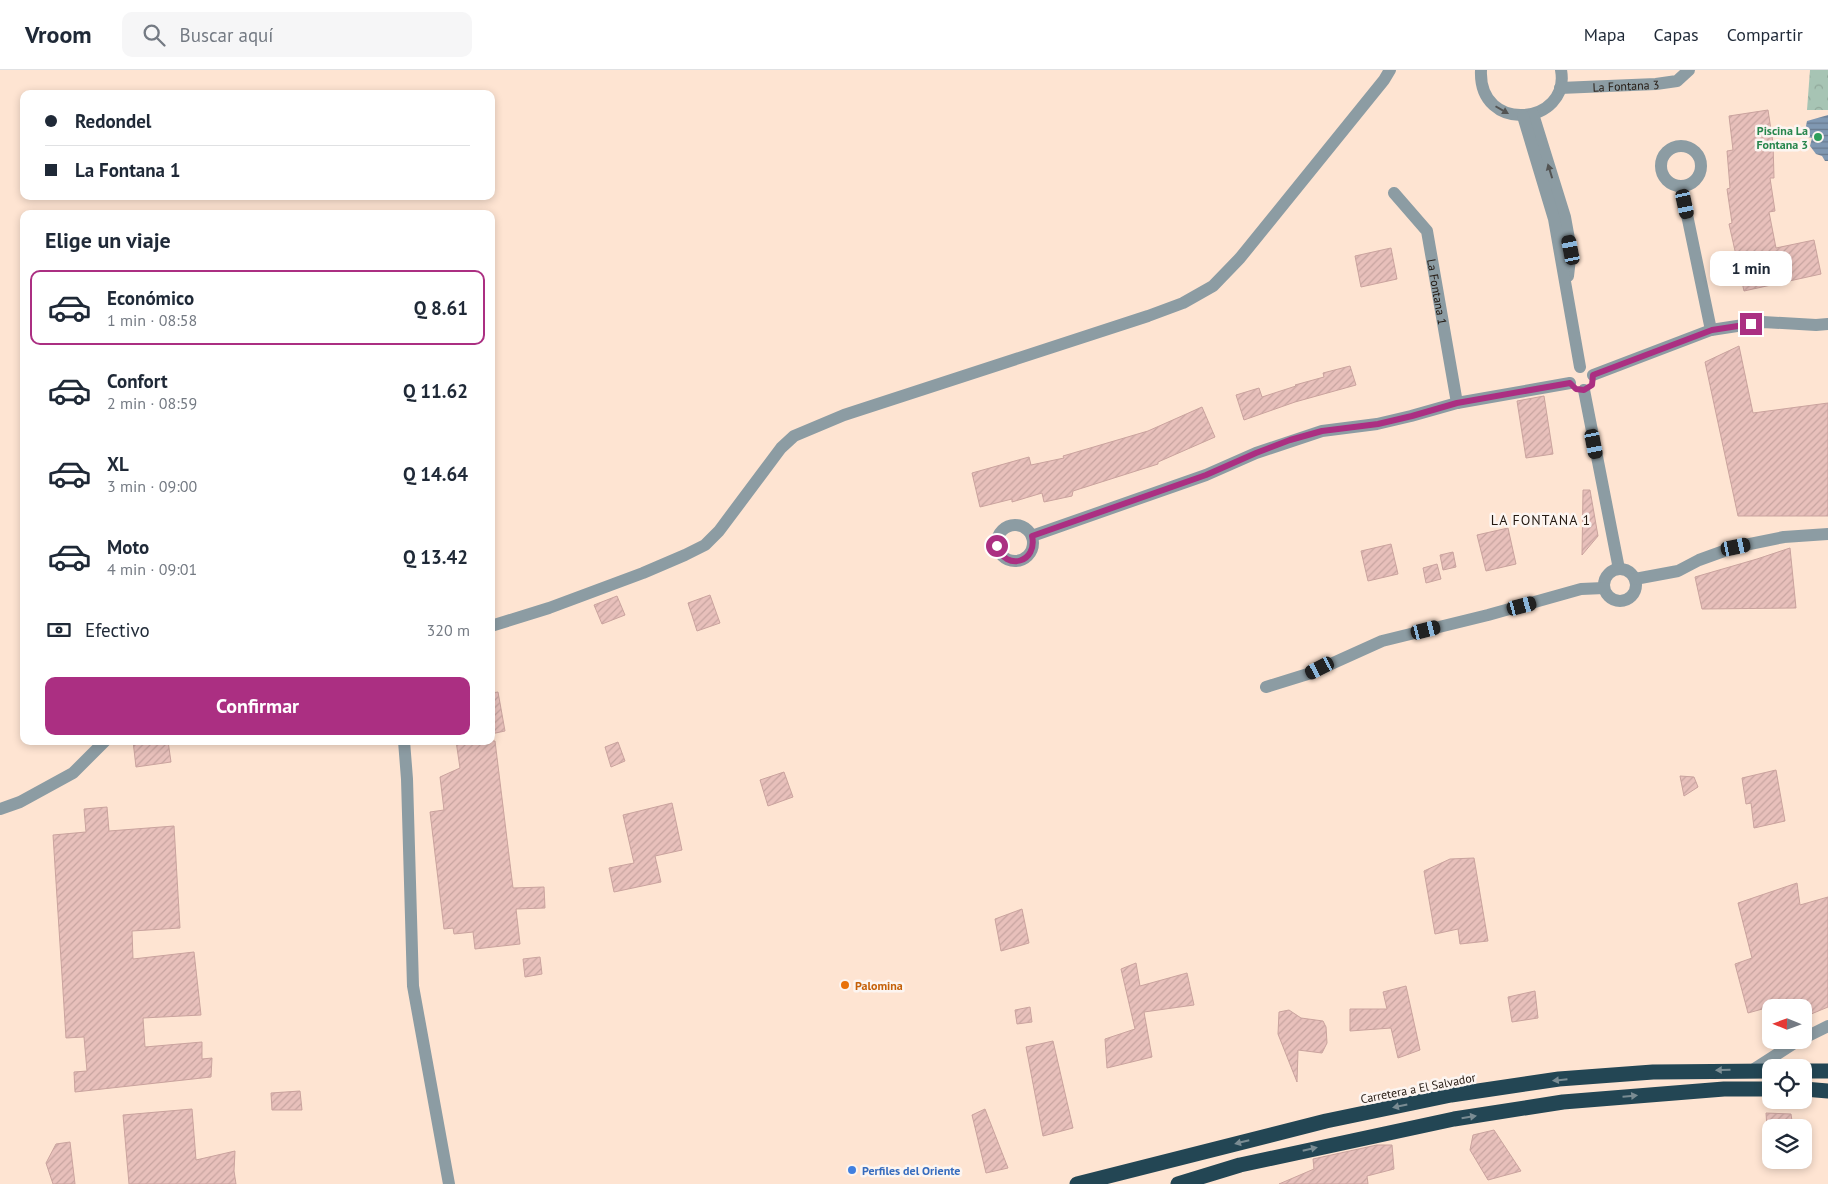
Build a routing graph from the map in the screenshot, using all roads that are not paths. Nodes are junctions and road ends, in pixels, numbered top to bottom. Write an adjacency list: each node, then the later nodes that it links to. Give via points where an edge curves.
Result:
1 (1390, 70): 21 (street, via 1240,258 1213,286 1183,303 1148,316 844,416 794,436 705,545 643,573)
2 (1481, 70): 6 (street, one-way to 6, via 1480,79 1490,102 1510,115)
3 (1561, 70): 5 (street)
4 (1689, 70): 5 (street, La Fontana 3, via 1677,81 1656,84)
5 (1560, 88): 6 (street, via 1547,107)
6 (1528, 115): 11 (street, via 1554,219)
7 (1681, 186): 10 (street)
8 (1394, 193): 15 (street, La Fontana 1, via 1427,231)
9 (1828, 324): 10 (street, via 1763,322)
10 (1712, 330): 12 (street)
11 (1580, 367): 12 (street, via 1589,369); 13 (street, via 1571,373)
12 (1593, 375): 14 (street, via 1592,385)
13 (1570, 383): 14 (street, via 1576,389); 15 (street)
14 (1584, 390): 18 (street)
15 (1457, 403): 17 (street, via 1378,424 1322,431 1290,440 1206,475)
16 (1828, 534): 19 (street, via 1736,547 1678,570)
17 (1032, 536)
18 (1619, 569): 19 (street, via 1629,571); 20 (street, via 1605,578)
19 (1635, 579): 20 (street, via 1634,595 1625,601 1614,601)
20 (1604, 588): 22 (street, via 1581,589 1382,641 1311,673)
21 (495, 625)
22 (1266, 687)
23 (101, 745): 25 (street, via 73,773 20,802)
24 (404, 745): 36 (street, via 413,986)
25 (0, 809)
26 (1828, 1026): 27 (street)
27 (1812, 1034)
28 (1786, 1049): 29 (street)
29 (1751, 1071): 30 (highway, Carretera a El Salvador); 37 (highway, Carretera a El Salvador, one-way to 37, via 1653,1072 1559,1079 1451,1095 1326,1121)
30 (1762, 1071)
31 (1812, 1071): 32 (highway)
32 (1828, 1071)
33 (1762, 1089): 38 (highway, one-way to 33, via 1240,1165 1454,1119 1563,1102)
34 (1812, 1090): 35 (highway)
35 (1828, 1091)
36 (449, 1184)
37 (1077, 1184)
38 (1178, 1184)

